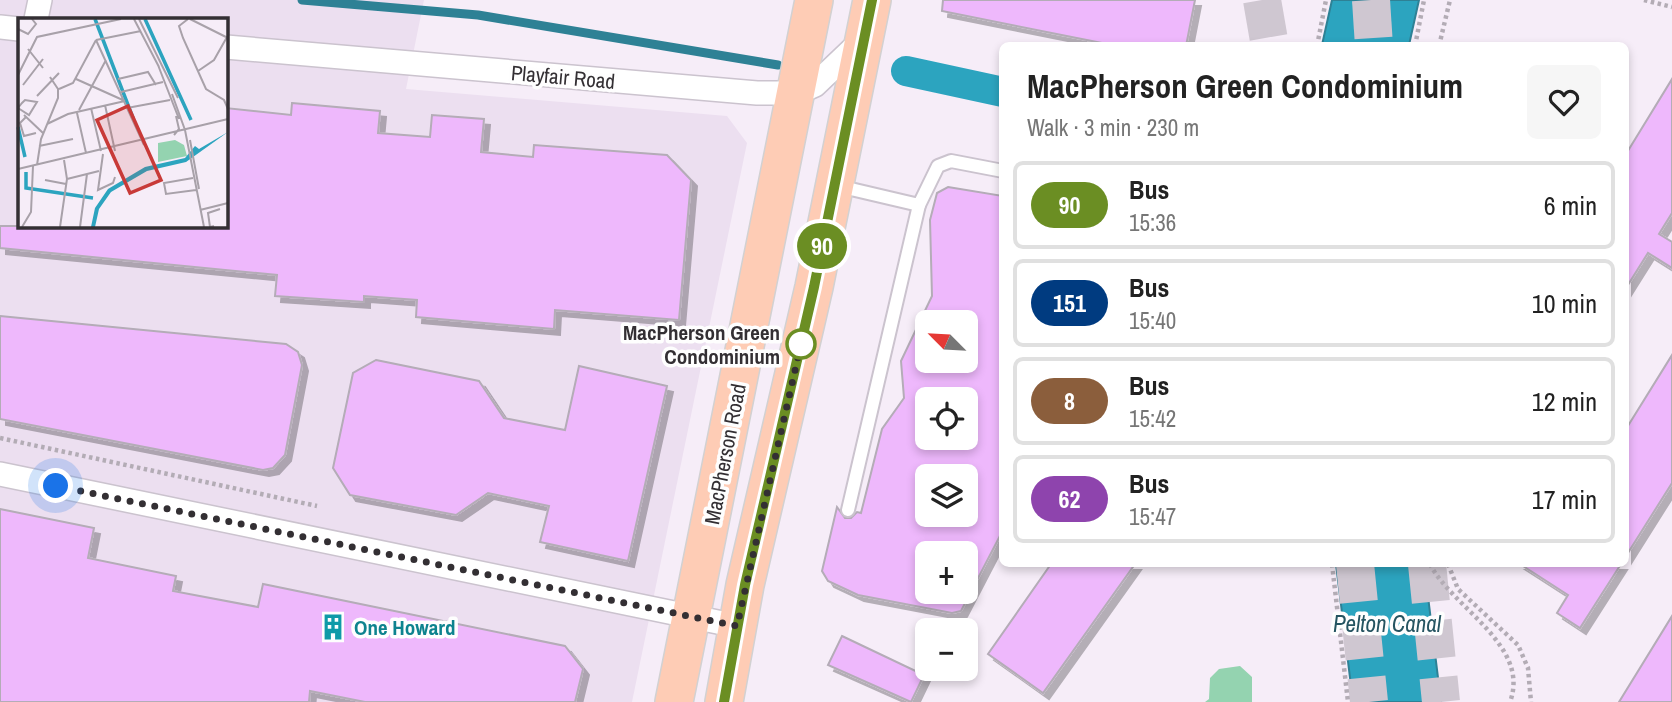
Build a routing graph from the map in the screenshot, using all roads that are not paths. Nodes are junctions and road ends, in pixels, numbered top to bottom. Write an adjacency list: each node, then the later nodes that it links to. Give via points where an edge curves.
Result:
1 (40, 0): 4 (street)
2 (814, 0): 8 (main road, MacPherson Road)
3 (870, 10): 8 (street, via 857,45 815,85); 10 (main road)
4 (36, 18)
5 (0, 27): 6 (street)
6 (18, 29)
7 (228, 47): 8 (street, Playfair Road)
8 (797, 93): 14 (main road, MacPherson Road)
9 (999, 170): 11 (lane, via 951,161 938,166)
10 (835, 185): 11 (lane); 15 (main road)
11 (919, 205): 13 (lane)
12 (0, 474): 14 (street)
13 (848, 510)
14 (691, 617): 15 (street); 16 (main road, MacPherson Road)
15 (737, 626): 17 (main road)
16 (674, 702)
17 (724, 702)

